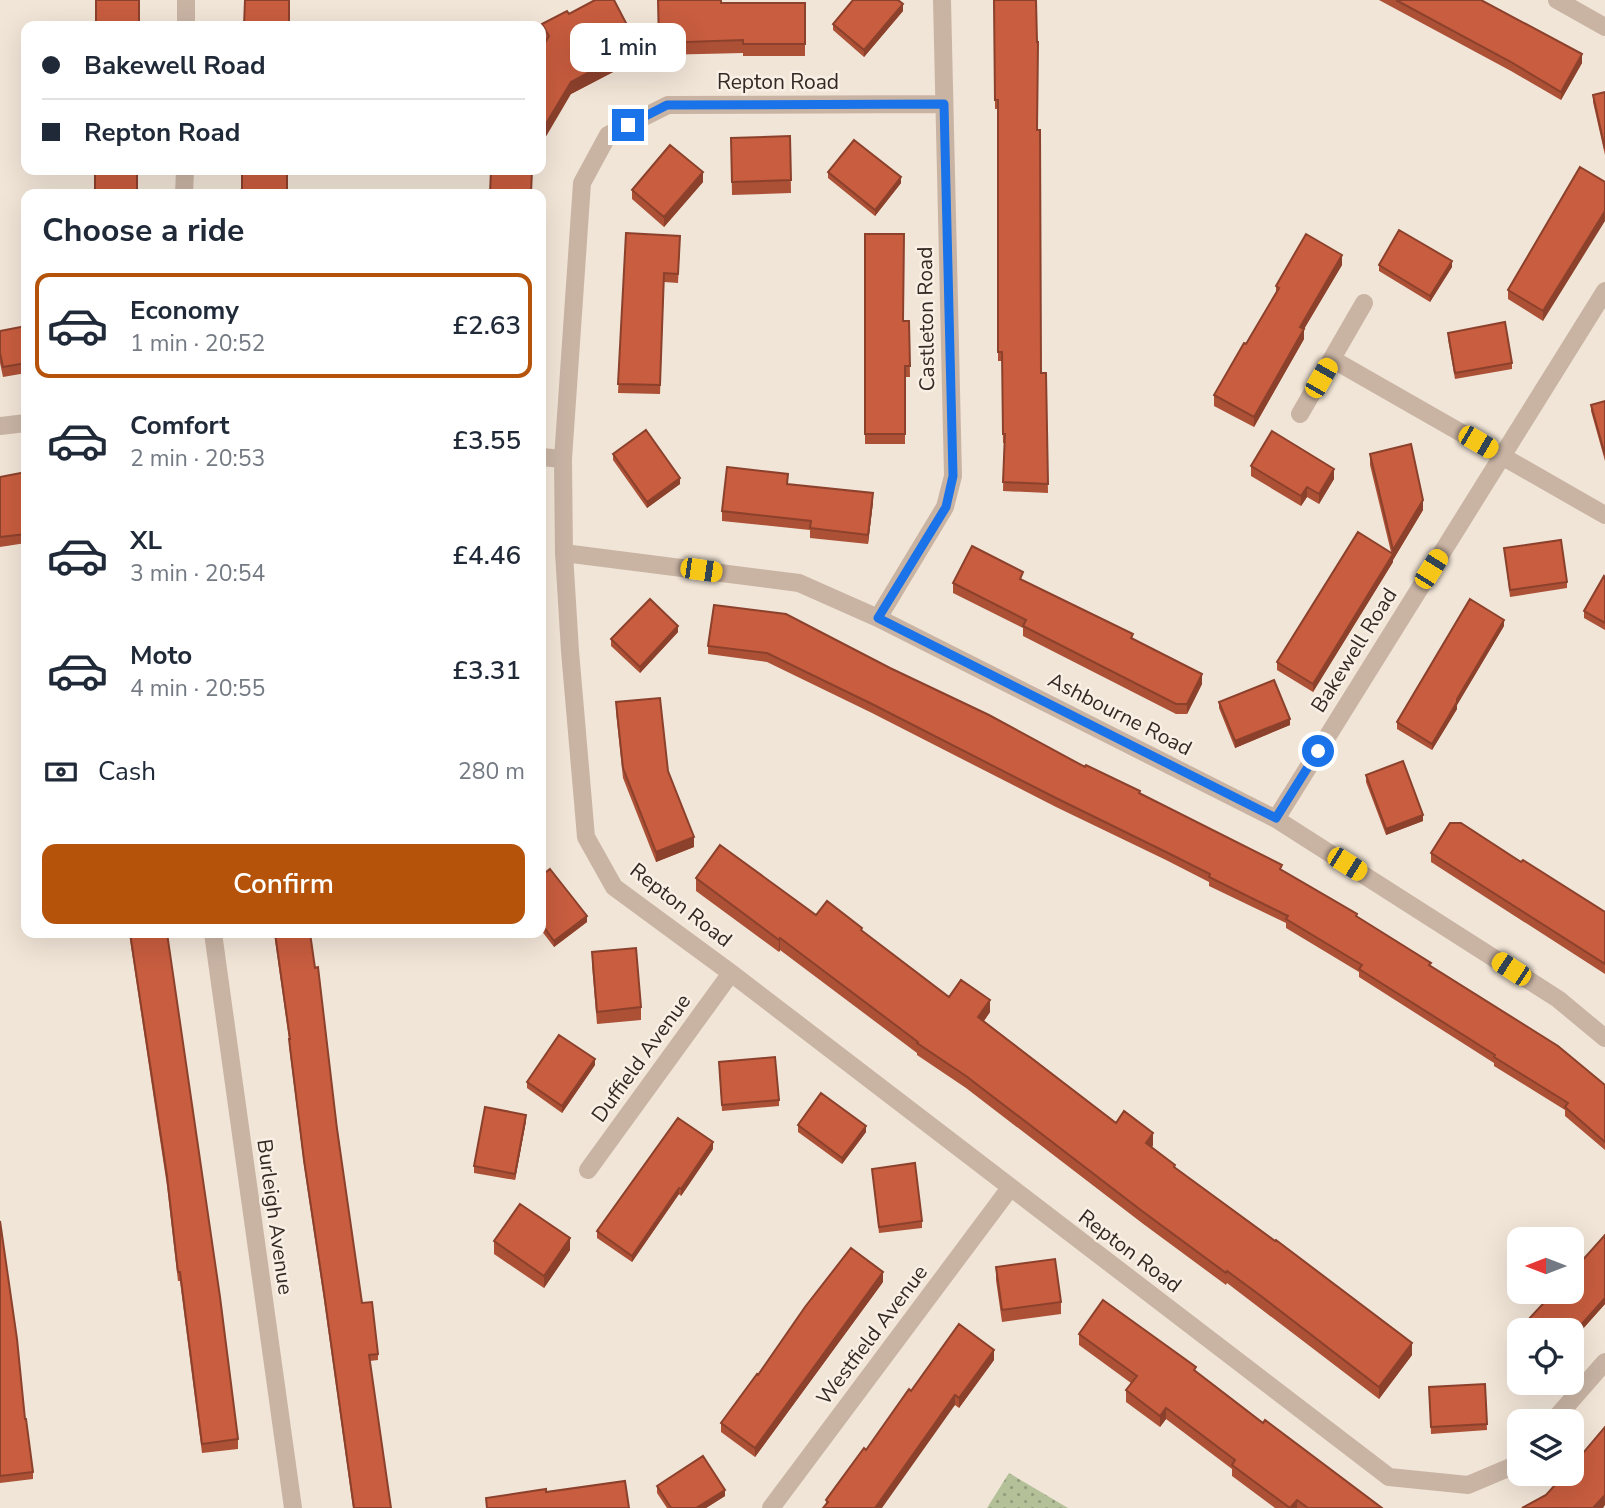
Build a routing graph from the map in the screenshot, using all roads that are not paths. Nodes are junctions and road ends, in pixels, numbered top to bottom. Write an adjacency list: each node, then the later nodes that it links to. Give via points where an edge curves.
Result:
1 (186, 0): 4 (street)
2 (942, 0): 6 (street, Castleton Road)
3 (1557, 0): 5 (street)
4 (186, 21)
5 (1605, 27)
6 (944, 104): 15 (street, Repton Road, via 667,105 608,135 582,183); 18 (street, Castleton Road, via 953,476 946,507)
7 (1605, 291): 13 (street, Bakewell Road)
8 (1364, 303): 9 (street)
9 (1332, 359): 10 (street); 13 (street)
10 (1300, 414)
11 (21, 424): 12 (street)
12 (0, 426)
13 (1502, 456): 16 (street); 19 (street, Bakewell Road)
14 (546, 457): 15 (street)
15 (563, 459): 17 (street, Repton Road)
16 (1605, 515)
17 (564, 553): 18 (street, Ashbourne Road, via 799,583); 21 (street, Repton Road, via 586,837 614,887)
18 (878, 618): 19 (street, Ashbourne Road)
19 (1276, 818): 22 (street, Ashbourne Road, via 1558,999)
20 (214, 938): 28 (street, Burleigh Avenue)
21 (731, 973): 23 (street, Duffield Avenue); 24 (street, Repton Road)
22 (1605, 1038)
23 (588, 1170)
24 (1010, 1188): 27 (street, Repton Road, via 1389,1477 1468,1485); 29 (street, Westfield Avenue)
25 (1605, 1362): 26 (street)
26 (1564, 1409)
27 (1507, 1469)
28 (293, 1508)
29 (771, 1508)

